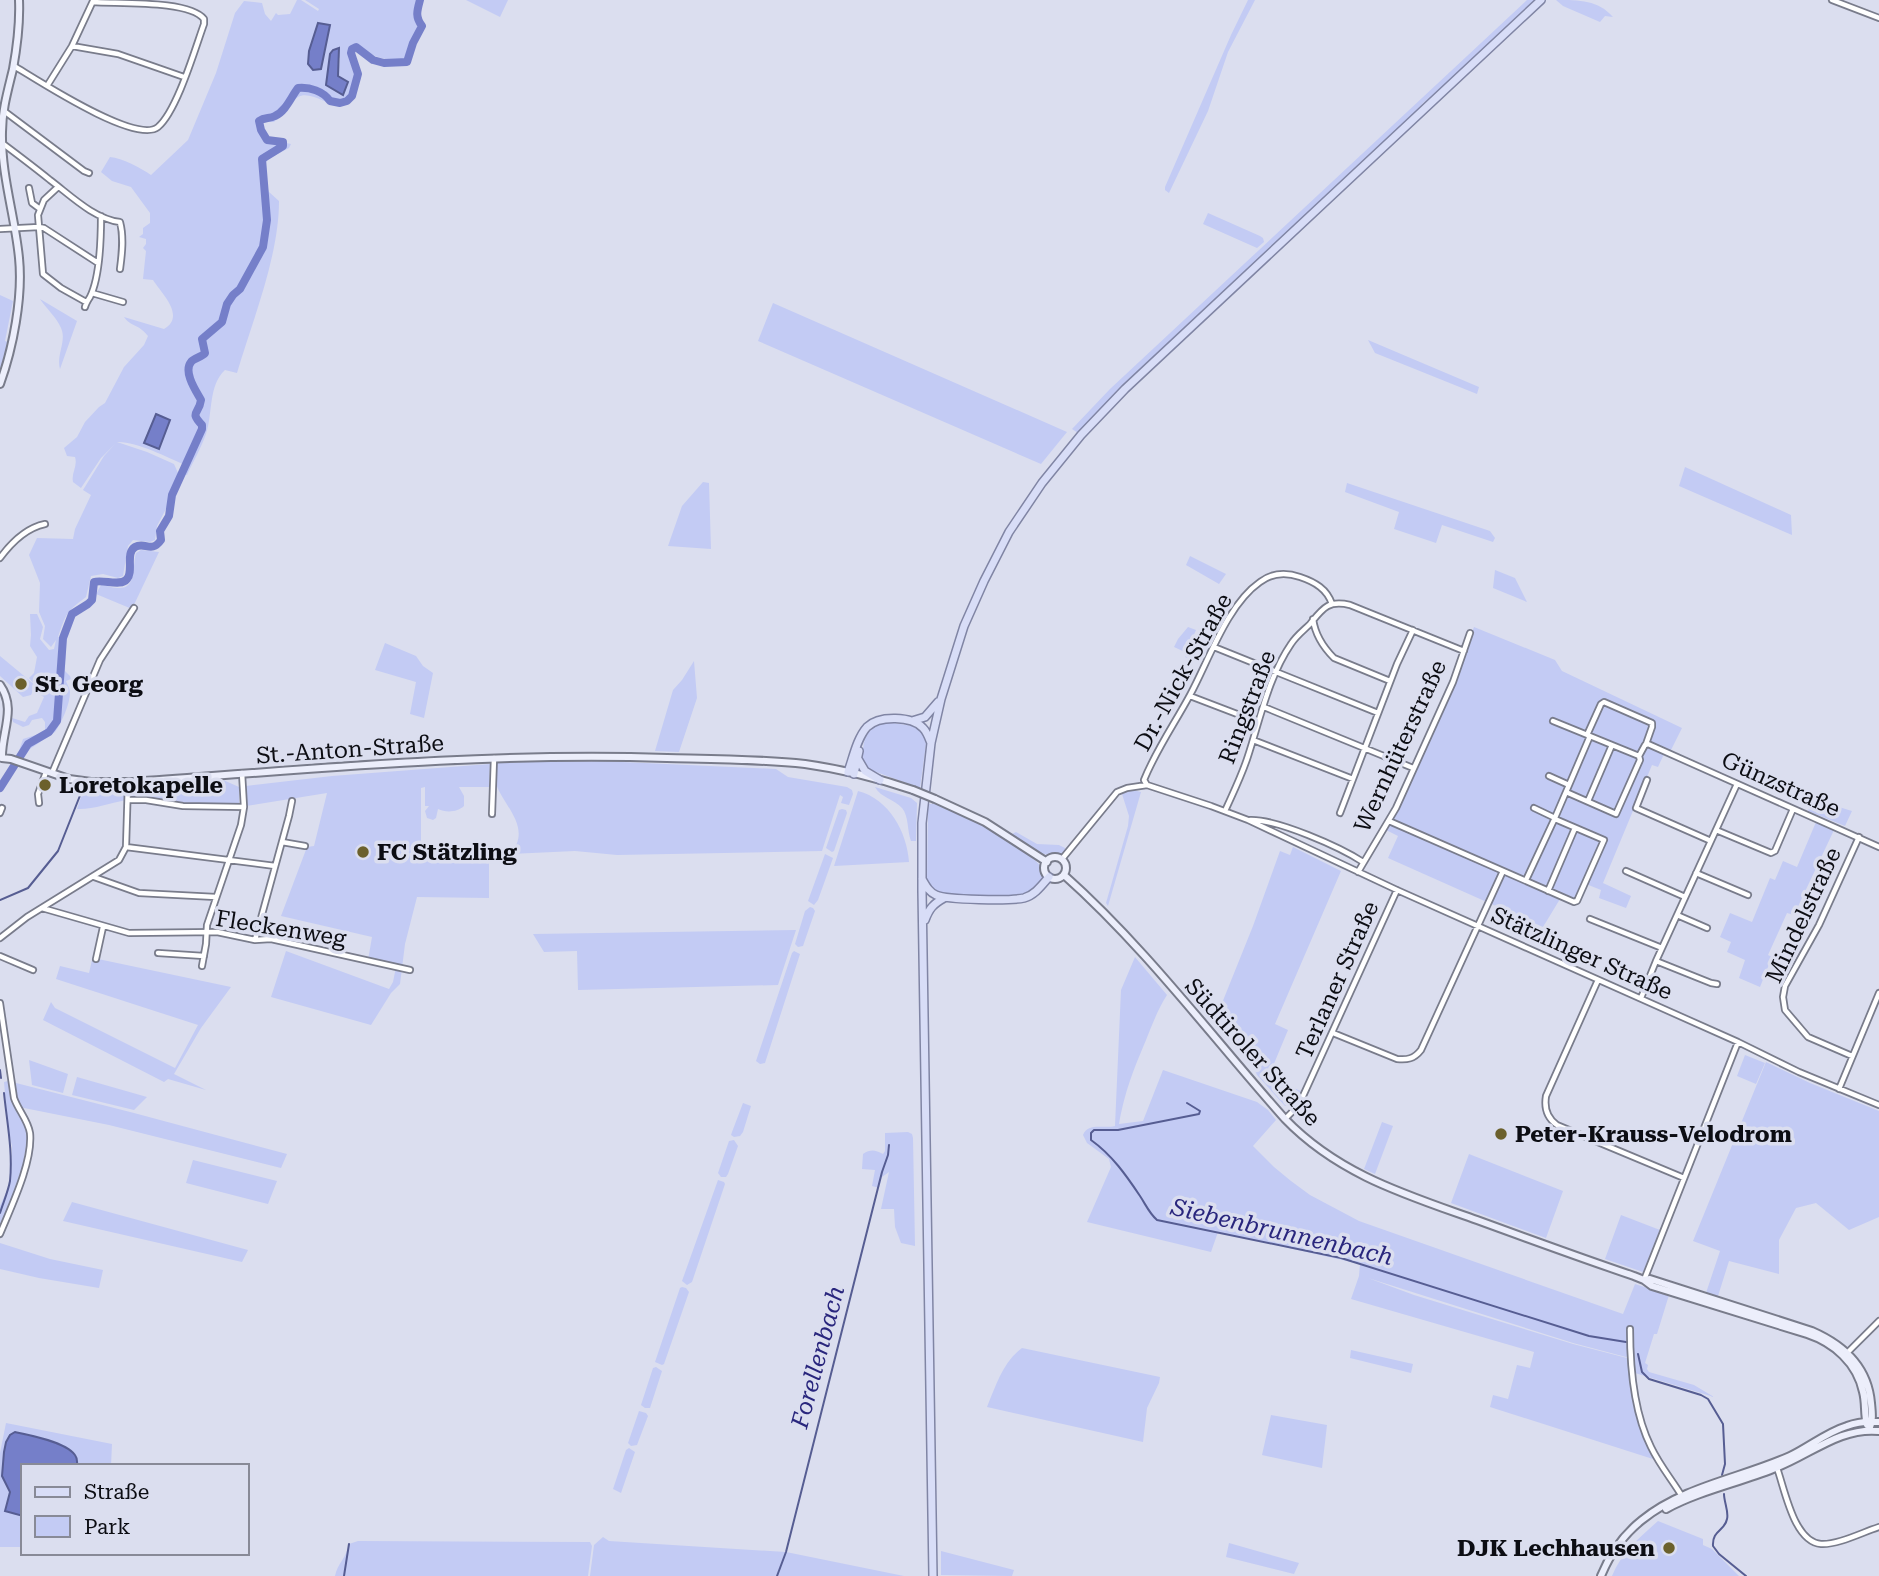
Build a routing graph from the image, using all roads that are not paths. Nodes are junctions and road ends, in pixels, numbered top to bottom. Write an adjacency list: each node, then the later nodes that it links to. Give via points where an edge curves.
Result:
1 (19, 0): 7 (main road)
2 (1541, 0): 41 (main road, via 1135,379 1081,435 1009,533 964,626)
3 (1832, 0): 5 (street)
4 (93, 1): 6 (street); 8 (street, via 197,12 204,24)
5 (1879, 18)
6 (72, 46): 8 (street, via 118,54); 9 (street)
7 (13, 65): 9 (street); 10 (main road)
8 (184, 77): 9 (street, via 163,121 148,131 110,119)
9 (47, 86)
10 (4, 110): 11 (main road); 13 (street)
11 (1, 130): 12 (main road)
12 (2, 143): 15 (street); 20 (main road)
13 (89, 173)
14 (29, 187): 16 (street, via 32,203)
15 (58, 187): 16 (street); 17 (street)
16 (40, 209): 18 (street)
17 (101, 216): 21 (street); 22 (street, via 120,222 122,227)
18 (38, 226): 20 (street); 21 (street); 23 (street, via 43,274 85,304)
19 (0, 229): 20 (street)
20 (14, 229): 25 (main road, via 19,275 13,336)
21 (98, 263): 23 (street)
22 (120, 269)
23 (92, 293): 24 (street)
24 (123, 302)
25 (0, 384)
26 (45, 524): 27 (street, via 10,544)
27 (0, 558)
28 (1332, 604): 30 (street, Ringstraße); 32 (street, via 1350,605); 35 (street, Dr.-Nick-Straße, via 1326,591 1311,581 1285,573 1271,576 1241,600)
29 (134, 608): 60 (street, via 100,660)
30 (1313, 620): 31 (street, Ringstraße); 33 (street)
31 (1307, 627): 33 (street); 37 (street, Ringstraße, via 1293,640)
32 (1413, 630): 36 (street); 38 (street)
33 (1315, 631): 38 (street, via 1334,658)
34 (1470, 634): 36 (street, Wernhüterstraße)
35 (1214, 647): 37 (street); 40 (street, Dr.-Nick-Straße)
36 (1464, 650): 58 (street, Wernhüterstraße)
37 (1276, 673): 42 (street, Ringstraße); 43 (street)
38 (1390, 681): 43 (street)
39 (0, 685): 56 (main road, via 9,713)
40 (1190, 695): 46 (street); 68 (street, Dr.-Nick-Straße, via 1147,772)
41 (941, 699): 45 (main road, via 925,717); 50 (main road)
42 (1264, 707): 46 (street, Ringstraße); 53 (street)
43 (1378, 713): 53 (street)
44 (1553, 720): 47 (street)
45 (910, 721): 48 (main road, via 874,721); 50 (main road, via 923,727)
46 (1258, 722): 49 (street, Ringstraße)
47 (1589, 735): 51 (street, via 1604,702 1652,723); 52 (street); 69 (street)
48 (860, 740): 57 (main road); 59 (main road)
49 (1252, 740): 63 (street); 78 (street, Ringstraße)
50 (931, 743): 104 (main road, via 922,823)
51 (1646, 744): 54 (street); 67 (street, Günzstraße)
52 (1612, 745): 54 (street); 73 (street)
53 (1365, 748): 58 (street); 63 (street)
54 (1639, 756): 73 (street, via 1616,814)
55 (494, 757): 59 (main road, St.-Anton-Straße, via 680,758); 61 (main road, St.-Anton-Straße); 80 (street)
56 (1, 759): 60 (main road, St.-Anton-Straße)
57 (858, 759): 59 (main road); 64 (main road, via 865,771)
58 (1413, 768): 82 (street, Wernhüterstraße)
59 (848, 772): 64 (main road, St.-Anton-Straße)
60 (49, 773): 66 (main road, St.-Anton-Straße, via 91,782); 74 (street, via 38,794)
61 (242, 774): 66 (main road, St.-Anton-Straße); 75 (street)
62 (1549, 776): 69 (street)
63 (1353, 779): 79 (street)
64 (880, 780): 94 (main road, St.-Anton-Straße, bridge, via 964,811)
65 (1647, 780): 87 (street, via 1636,808)
66 (128, 782): 71 (street)
67 (1737, 784): 77 (street, Günzstraße); 85 (street)
68 (1147, 785): 78 (street, Stätzlinger Straße); 92 (street, Stätzlinger Straße, via 1117,792)
69 (1569, 785): 70 (street)
70 (1566, 792): 73 (street); 81 (street)
71 (128, 800): 75 (street); 90 (street)
72 (292, 801): 88 (street)
73 (1588, 801)
74 (39, 803)
75 (244, 807): 93 (street)
76 (1534, 808): 81 (street)
77 (1793, 809): 85 (street, via 1771,853); 86 (street, Günzstraße)
78 (1225, 811): 83 (street, Stätzlinger Straße)
79 (1340, 813)
80 (492, 814)
81 (1555, 818): 84 (street); 105 (street)
82 (1389, 821): 95 (street, Wernhüterstraße); 97 (street)
83 (1273, 827): 95 (street, Stätzlinger Straße, via 1335,847); 99 (street, Stätzlinger Straße)
84 (1575, 828): 107 (street); 107 (street, via 1604,841 1577,901)
85 (1716, 830): 87 (street)
86 (1858, 837): 91 (street, Günzstraße); 138 (street, Mindelstraße, via 1783,997 1788,1014 1808,1037)
87 (1711, 841): 100 (street)
88 (282, 842): 89 (street); 96 (street)
89 (305, 846)
90 (125, 847): 93 (street); 102 (street, via 119,860)
91 (1879, 847)
92 (1062, 859): 94 (main road); 101 (main road)
93 (228, 860): 96 (street); 109 (street)
94 (1047, 862): 103 (main road, via 1044,870)
95 (1363, 862): 99 (street, Wernhüterstraße)
96 (275, 866): 121 (street)
97 (1503, 871): 105 (street); 116 (street)
98 (1626, 871): 110 (street)
99 (1358, 872): 106 (street, Stätzlinger Straße)
100 (1696, 873): 108 (street); 110 (street)
101 (1064, 875): 103 (main road); 141 (main road, Südtiroler Straße, via 1140,951)
102 (94, 877): 109 (street, via 139,893); 112 (street)
103 (1049, 877): 111 (main road, via 1026,898)
104 (922, 878): 111 (main road, via 931,892); 115 (main road)
105 (1526, 880): 107 (street)
106 (1397, 890): 116 (street, Stätzlinger Straße); 136 (street, Terlaner Straße)
107 (1548, 891)
108 (1748, 895)
109 (216, 897): 119 (street)
110 (1685, 897): 113 (street)
111 (944, 898): 115 (main road, via 933,904)
112 (42, 908): 117 (street, Fleckenweg); 120 (street)
113 (1677, 915): 118 (street); 122 (street)
114 (1590, 919): 122 (street)
115 (923, 923): 155 (main road)
116 (1478, 926): 131 (street, Stätzlinger Straße); 136 (street, via 1417,1055 1397,1059)
117 (103, 927): 119 (street, Fleckenweg, via 139,934); 126 (street)
118 (1707, 928)
119 (207, 932): 121 (street, Fleckenweg); 125 (street)
120 (0, 938)
121 (255, 940): 130 (street, Fleckenweg, via 271,939)
122 (1662, 948): 127 (street)
123 (159, 953): 125 (street)
124 (0, 956): 129 (street)
125 (204, 956): 128 (street)
126 (96, 959)
127 (1656, 961): 132 (street); 134 (street)
128 (202, 966)
129 (33, 970)
130 (410, 970)
131 (1598, 980): 134 (street, Stätzlinger Straße); 142 (street, via 1546,1096 1547,1114 1557,1125)
132 (1717, 984)
133 (1879, 993): 138 (street)
134 (1641, 998): 137 (street, Stätzlinger Straße)
135 (0, 1003): 143 (street, via 14,1098 30,1140 22,1178)
136 (1333, 1032): 141 (street, Terlaner Straße, via 1304,1096)
137 (1738, 1042): 139 (street, Stätzlinger Straße); 142 (street)
138 (1852, 1056): 139 (street)
139 (1839, 1088): 140 (street, Stätzlinger Straße)
140 (1879, 1105)
141 (1285, 1119): 144 (main road, Südtiroler Straße, via 1321,1150 1373,1181)
142 (1684, 1178): 144 (street)
143 (0, 1234)
144 (1644, 1280): 147 (main road, Südtiroler Straße, via 1814,1337)
145 (1879, 1321): 147 (street)
146 (1630, 1329): 153 (street, via 1643,1424 1655,1455)
147 (1846, 1354): 148 (main road, Südtiroler Straße, via 1868,1385)
148 (1872, 1422): 149 (main road, Südtiroler Straße); 151 (main road, via 1838,1429)
149 (1869, 1430): 150 (main road); 151 (main road, via 1841,1436)
150 (1879, 1431)
151 (1798, 1455): 152 (main road)
152 (1777, 1465): 153 (main road); 154 (street, via 1798,1528 1809,1539 1832,1543)
153 (1683, 1498): 156 (main road, via 1636,1531)
154 (1879, 1527)
155 (933, 1576)
156 (1603, 1576)

